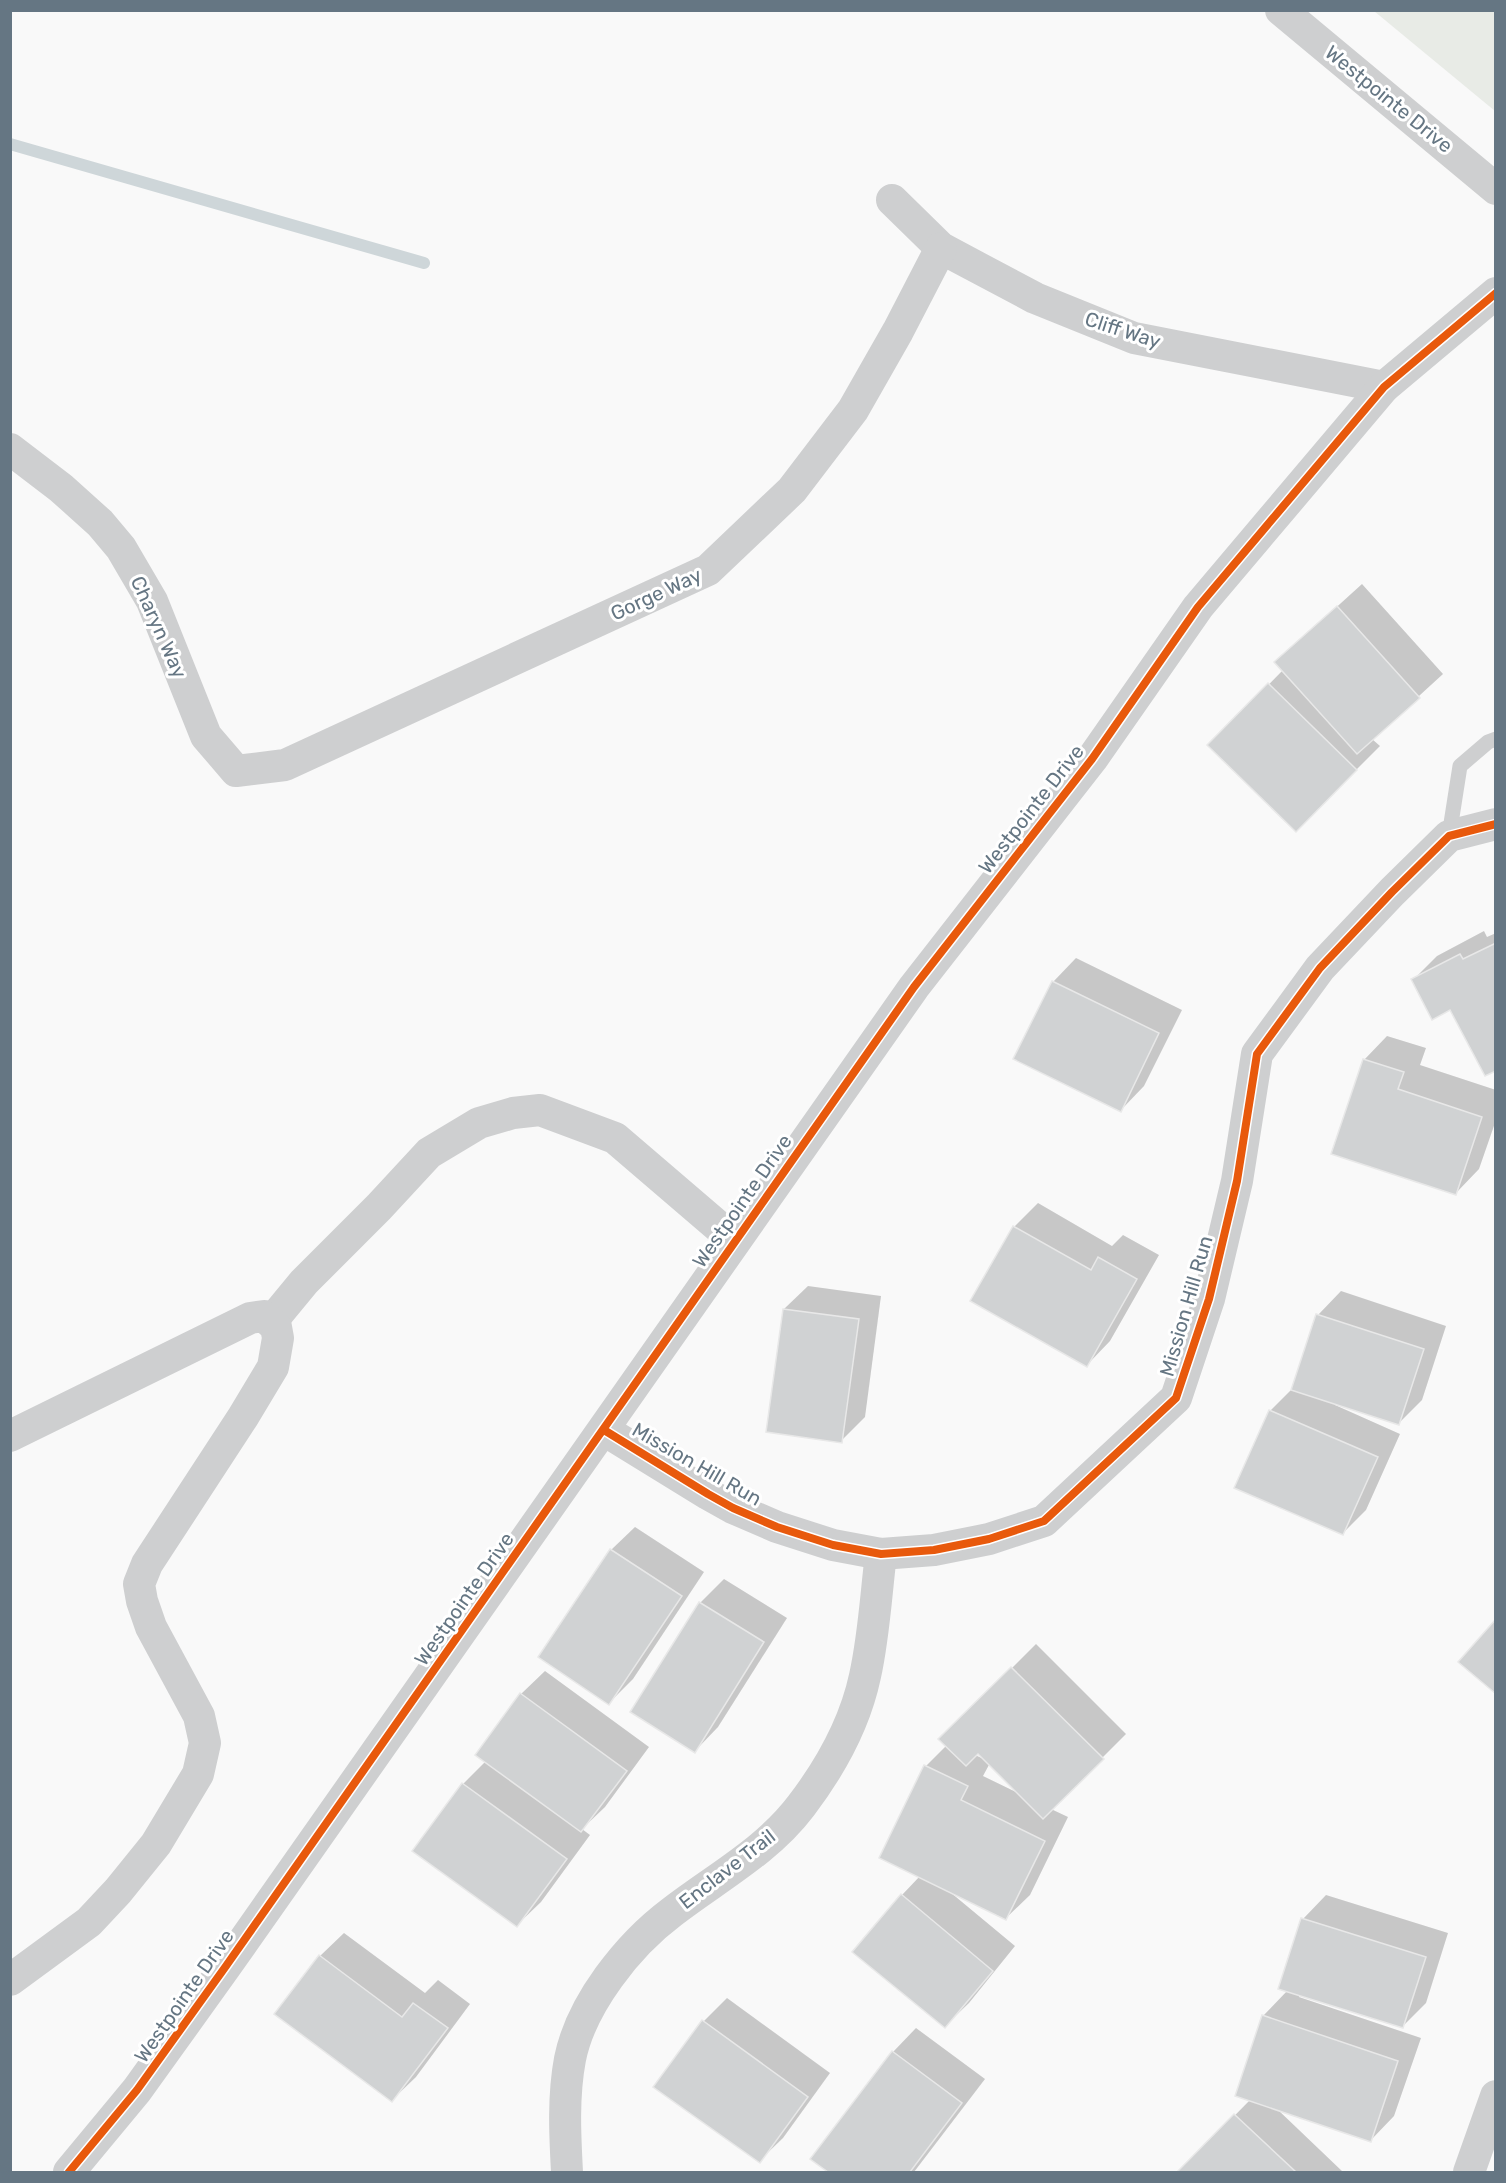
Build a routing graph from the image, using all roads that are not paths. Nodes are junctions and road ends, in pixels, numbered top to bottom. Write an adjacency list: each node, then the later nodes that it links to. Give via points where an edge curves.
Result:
1 (1281, 10): 2 (street, Westpointe Drive)
2 (1496, 189)
3 (892, 200): 4 (street, Cliff Way)
4 (941, 248): 6 (street, Cliff Way, via 1035,298 1134,338); 9 (street, Gorge Way, via 853,410 792,490 708,570 285,765)
5 (1496, 293): 6 (street, Westpointe Drive)
6 (1384, 387): 12 (street, Westpointe Drive, via 1198,607 1092,759 914,987)
7 (10, 449): 9 (street, Charyn Way, via 100,523 121,549 152,601 206,736)
8 (1496, 739): 11 (lane, via 1460,766)
9 (236, 771)
10 (1496, 824): 11 (street)
11 (1449, 836): 16 (street, Mission Hill Run, via 1320,968 1257,1054 1237,1181 1209,1299 1176,1398 1044,1521 989,1539 934,1550)
12 (735, 1240): 13 (street, via 615,1138 540,1110 513,1113 479,1123 429,1153 303,1282); 14 (street, Westpointe Drive)
13 (271, 1322): 15 (street, via 264,1316 250,1318); 17 (street, via 278,1338 273,1367 147,1564 139,1584 151,1627 199,1716 205,1743 198,1774 156,1844 118,1891 89,1922)
14 (604, 1430): 16 (street, Mission Hill Run, via 708,1494 766,1522 833,1545); 19 (street, Westpointe Drive, via 144,2080)
15 (10, 1436)
16 (881, 1554): 20 (street, Enclave Trail, via 865,1677 851,1722 829,1764 801,1807 763,1846 671,1912 637,1942 585,2016 570,2058)
17 (10, 1980)
18 (1496, 2096): 21 (street)
19 (69, 2172)
20 (567, 2172)
21 (1469, 2172)

